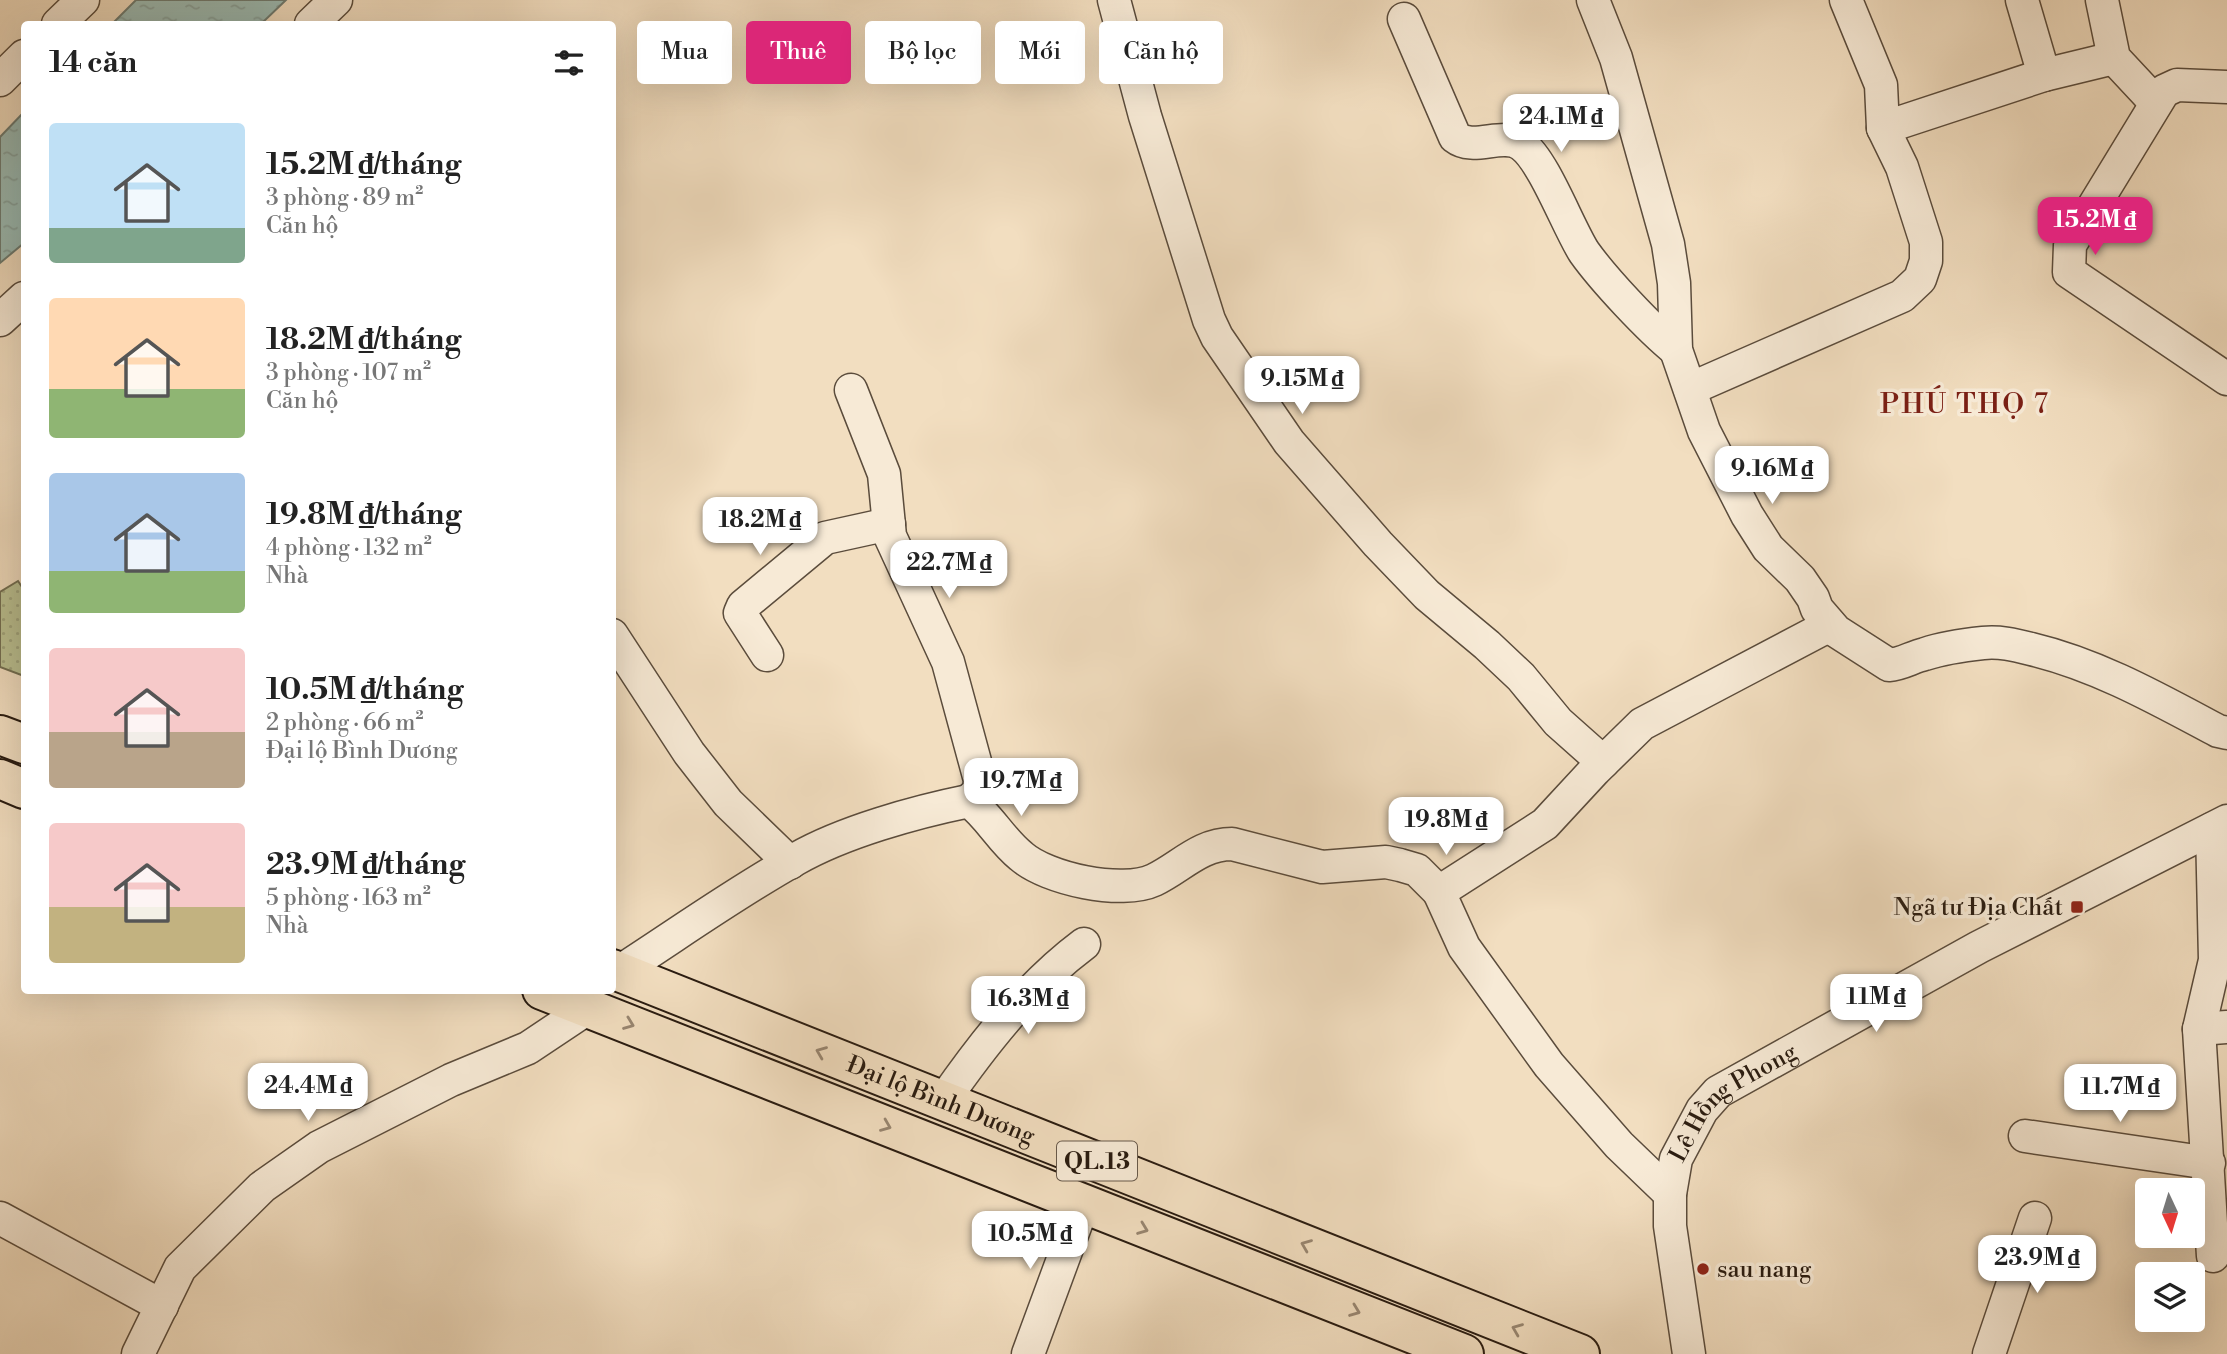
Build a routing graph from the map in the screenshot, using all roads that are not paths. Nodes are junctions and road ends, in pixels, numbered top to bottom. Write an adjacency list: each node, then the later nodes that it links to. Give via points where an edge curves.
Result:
1 (83, 0): 9 (street)
2 (336, 0): 10 (street)
3 (1114, 0): 31 (street, via 1145,116 1217,337 1289,442 1378,544 1427,595 1521,677 1558,722)
4 (1593, 0): 20 (street, via 1616,58 1668,244)
5 (1846, 0): 17 (street, via 1881,85)
6 (2022, 0): 13 (street)
7 (2102, 0): 11 (street)
8 (1404, 19): 20 (street, via 1455,137 1463,143 1512,141 1522,145 1585,252)
9 (61, 21)
10 (314, 21)
11 (2114, 58): 13 (street); 16 (street)
12 (21, 59): 14 (street)
13 (2044, 75): 17 (street)
14 (0, 80)
15 (2227, 87): 16 (street, via 2177,85 2164,91)
16 (2156, 103): 21 (street, via 2070,245 2069,272)
17 (1883, 128): 22 (street, via 1902,167 1926,242 1920,279 1902,296)
18 (21, 301): 19 (street)
19 (0, 320)
20 (1676, 350): 22 (street)
21 (2227, 379)
22 (1690, 389): 25 (street, via 1704,431 1746,515 1768,548 1807,588)
23 (851, 390): 24 (street, via 884,474)
24 (889, 524): 27 (street, via 825,538 743,606 740,613); 34 (street, via 890,536 948,662 980,780 979,791)
25 (1830, 625): 28 (street, via 1889,665 1986,642 2050,653 2092,668); 31 (street, via 1642,724)
26 (616, 641): 36 (street, via 728,803)
27 (767, 655)
28 (2227, 733)
29 (0, 735): 30 (highway)
30 (21, 743)
31 (1603, 762): 37 (street, via 1545,824)
32 (0, 779): 33 (highway)
33 (21, 788)
34 (969, 801): 36 (street, via 843,836); 37 (street, via 1017,854 1051,875 1109,885 1144,885 1203,849 1232,844 1322,867 1400,865 1417,870)
35 (2220, 825): 42 (street); 46 (street, Lê Hồng Phong, via 1979,947 1718,1092 1702,1110 1675,1159)
36 (790, 863): 39 (street)
37 (1439, 892): 46 (street, via 1464,947 1549,1065 1619,1145)
38 (1084, 944): 43 (street, via 1018,1007)
39 (616, 971): 43 (highway, Đại lộ Bình Dương / QL.13, one-way to 39)
40 (552, 994): 41 (highway, Đại lộ Bình Dương / QL.13)
41 (588, 1008): 47 (highway, Đại lộ Bình Dương / QL.13, one-way to 47); 51 (street, via 528,1048 451,1080 307,1155 262,1187 180,1268)
42 (2213, 1028): 45 (street)
43 (944, 1100): 55 (highway, Đại lộ Bình Dương / QL.13, one-way to 43)
44 (2025, 1136): 45 (street)
45 (2209, 1163): 50 (street)
46 (1670, 1194): 56 (street, Lê Hồng Phong, via 1670,1226)
47 (1083, 1205): 53 (street); 54 (highway, Đại lộ Bình Dương / QL.13, one-way to 54)
48 (0, 1218): 51 (street)
49 (2035, 1218): 57 (street)
50 (2213, 1256)
51 (162, 1306): 52 (street)
52 (138, 1354)
53 (1028, 1354)
54 (1464, 1354)
55 (1580, 1354)
56 (1689, 1354)
57 (1989, 1354)

